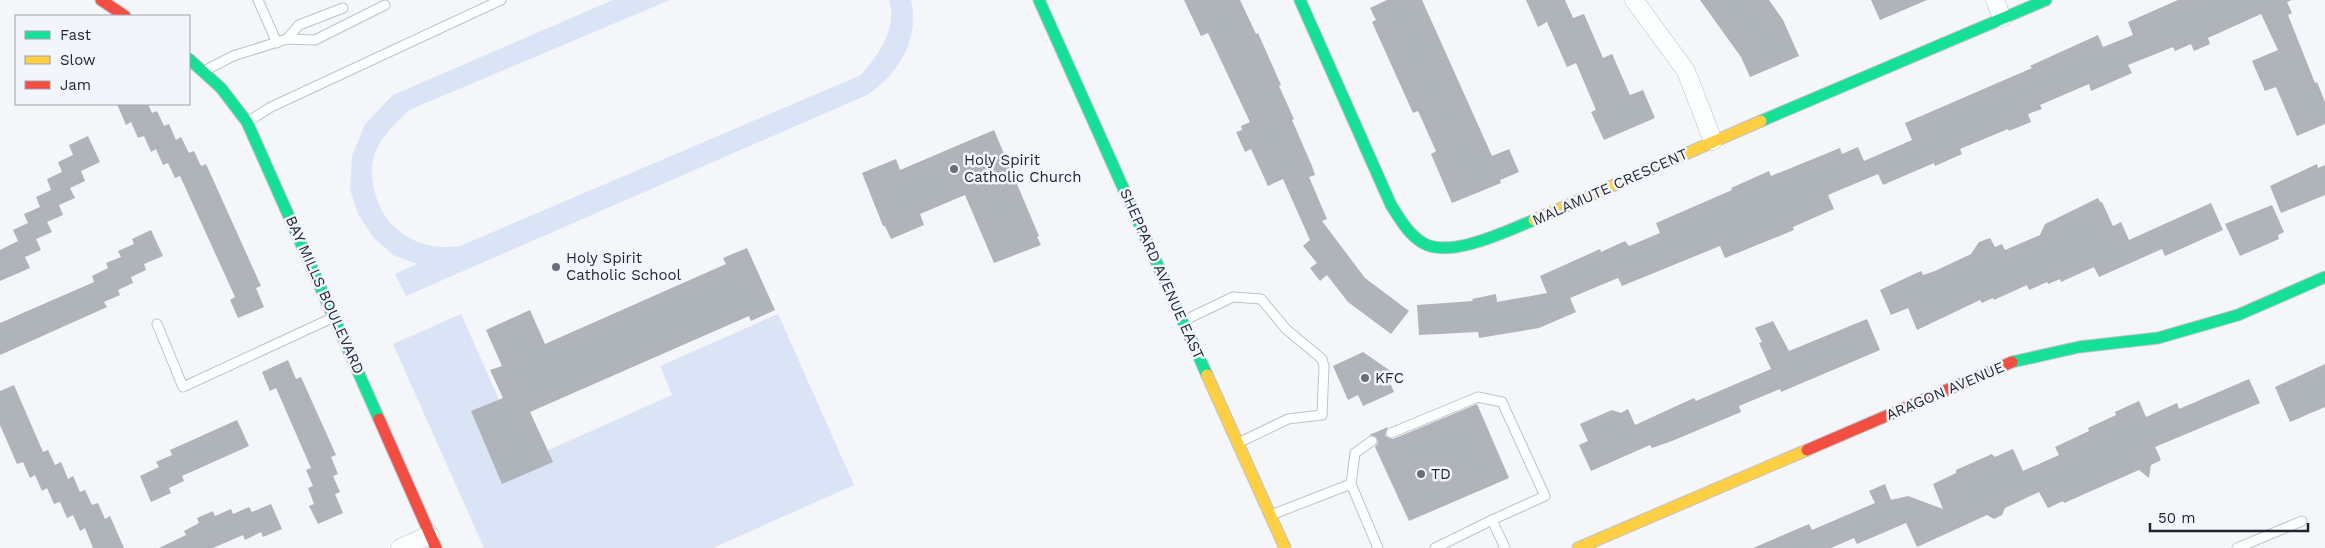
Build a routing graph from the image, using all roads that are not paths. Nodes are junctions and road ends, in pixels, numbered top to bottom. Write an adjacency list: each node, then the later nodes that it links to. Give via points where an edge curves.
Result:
1 (101, 0): 11 (street)
2 (258, 0): 14 (lane)
3 (501, 0): 17 (lane, via 271,107)
4 (1039, 0): 21 (street, SHEPPARD AVENUE EAST)
5 (1300, 0): 18 (street, MALAMUTE CRESCENT, via 1391,205 1404,227 1424,244 1452,250 1499,235)
6 (1634, 0): 18 (street, via 1686,71)
7 (1995, 0): 12 (street)
8 (2046, 0): 12 (street, MALAMUTE CRESCENT)
9 (385, 5): 13 (lane, via 315,40)
10 (343, 8): 13 (lane, via 299,24)
11 (124, 15)
12 (2002, 18): 18 (street, MALAMUTE CRESCENT)
13 (288, 39): 14 (lane)
14 (277, 43): 16 (lane, via 233,56)
15 (190, 60): 16 (street, BAY MILLS BOULEVARD)
16 (206, 70): 17 (street, BAY MILLS BOULEVARD, via 234,101)
17 (247, 122): 20 (street, BAY MILLS BOULEVARD)
18 (1713, 141)
19 (2325, 277): 36 (street, ARAGON AVENUE, via 2238,315 2158,338 2079,347 2012,362)
20 (335, 317): 22 (lane, via 183,387); 30 (street, BAY MILLS BOULEVARD)
21 (1183, 321): 25 (street, SHEPPARD AVENUE EAST); 25 (lane, via 1233,298 1261,299 1286,329 1322,359 1322,415 1288,419)
22 (157, 324)
23 (1391, 433): 28 (lane, via 1478,397 1502,402 1545,496)
24 (1372, 441): 26 (lane, via 1355,453)
25 (1238, 443): 27 (street, SHEPPARD AVENUE EAST)
26 (1351, 484): 27 (lane); 33 (lane)
27 (1270, 516): 32 (street, SHEPPARD AVENUE EAST)
28 (1492, 520): 34 (lane); 35 (lane)
29 (2302, 521): 37 (lane)
30 (433, 541): 31 (street)
31 (400, 548)
32 (1285, 548)
33 (1378, 548)
34 (1435, 548)
35 (1505, 548)
36 (1578, 548)
37 (2237, 548)

